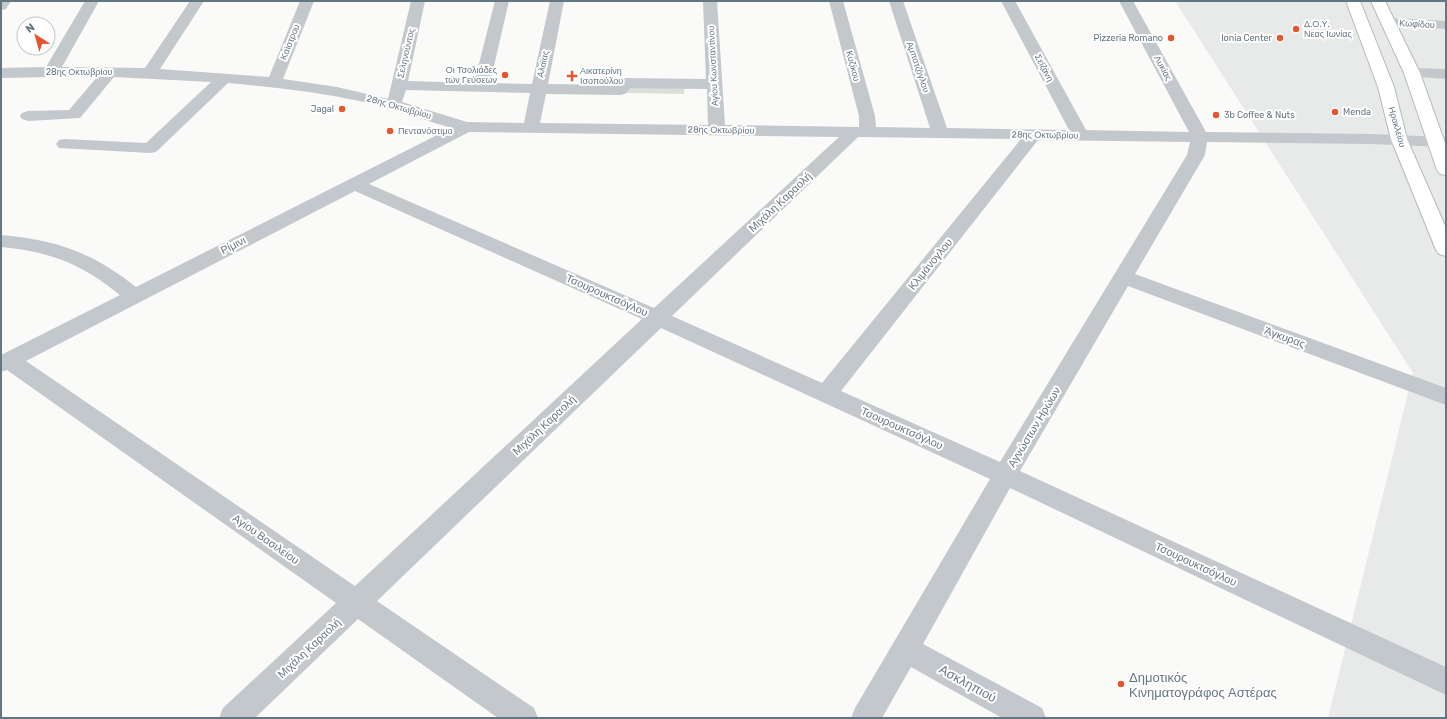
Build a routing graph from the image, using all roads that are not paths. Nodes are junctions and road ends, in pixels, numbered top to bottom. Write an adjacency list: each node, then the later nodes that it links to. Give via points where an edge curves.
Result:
1 (4, 1): 15 (street)
2 (92, 1): 18 (street)
3 (197, 1): 20 (street)
4 (307, 1): 25 (street, Καϊστρου)
5 (418, 1): 27 (street, Σεληνούντος)
6 (502, 1): 28 (street)
7 (557, 1): 29 (street, Αλαϊας)
8 (710, 1): 26 (street, Αγίου Κωνσταντίνου)
9 (836, 1): 35 (street, Κυζίκου, via 867,116)
10 (896, 1): 36 (street, Αμπατζόγλου)
11 (1008, 1): 38 (street, Σεϊζάνη)
12 (1126, 1): 39 (street, Λυκίας)
13 (1354, 1): 40 (main road, Ηρακλείου, via 1382,75)
14 (1378, 1): 16 (main road)
15 (1, 6)
16 (1388, 22): 17 (street, Κωφίδου); 22 (main road)
17 (1446, 25)
18 (52, 71): 19 (street, 28ης Οκτωβρίου); 21 (street, 28ης Οκτωβρίου)
19 (110, 72): 20 (street, 28ης Οκτωβρίου); 31 (street, via 74,115)
20 (150, 72): 24 (street, 28ης Οκτωβρίου)
21 (1, 73)
22 (1412, 73): 23 (street); 41 (main road)
23 (1446, 74)
24 (224, 78): 25 (street, 28ης Οκτωβρίου); 42 (street, via 150,148)
25 (274, 83): 30 (street, 28ης Οκτωβρίου, via 348,93)
26 (714, 84): 29 (street, via 624,83 621,90); 34 (street, Αγίου Κωνσταντίνου)
27 (399, 85): 28 (street); 30 (street, Σεληνούντος)
28 (481, 88): 29 (street)
29 (538, 89): 33 (street, Αλαϊας)
30 (395, 105): 32 (street, 28ης Οκτωβρίου)
31 (28, 116)
32 (466, 127): 33 (street, 28ης Οκτωβρίου); 44 (street, Ρίμινι)
33 (531, 128): 34 (street, 28ης Οκτωβρίου)
34 (716, 130): 35 (street, 28ης Οκτωβρίου)
35 (861, 132): 36 (street, 28ης Οκτωβρίου); 49 (street, Μιχάλη Καραολή)
36 (940, 133): 37 (street, 28ης Οκτωβρίου)
37 (1034, 134): 38 (street, 28ης Οκτωβρίου); 51 (street, Κλιμάνογλου)
38 (1080, 135): 39 (street, 28ης Οκτωβρίου)
39 (1200, 136): 40 (street, 28ης Οκτωβρίου); 47 (street, Αγνώστων Ηρώων, via 1196,155)
40 (1399, 139): 41 (street, 28ης Οκτωβρίου); 46 (main road, Ηρακλείου)
41 (1441, 142): 43 (main road)
42 (65, 144)
43 (1446, 170)
44 (354, 184): 48 (street, Ρίμινι); 49 (street, Τσουρουκτσόγλου)
45 (1, 241): 48 (street, via 47,247 78,258 101,270)
46 (1446, 250)
47 (1123, 277): 52 (street, Άγκυρας); 53 (street, Αγνώστων Ηρώων)
48 (134, 296): 50 (street, Ρίμινι)
49 (658, 318): 51 (street, Τσουρουκτσόγλου); 54 (street, Μιχάλη Καραολή)
50 (5, 362): 54 (street, Αγίου Βασιλείου)
51 (826, 394): 53 (street, Τσουρουκτσόγλου)
52 (1446, 396)
53 (1005, 475): 55 (street, Αγνώστων Ηρώων); 56 (street, Τσουρουκτσόγλου)
54 (356, 602): 57 (street, Μιχάλη Καραολή); 58 (street, Αγίου Βασιλείου)
55 (905, 649): 59 (street, Αγνώστων Ηρώων); 60 (street, Ασκληπιού)
56 (1446, 681)
57 (234, 718)
58 (523, 718)
59 (866, 718)
60 (1031, 718)

